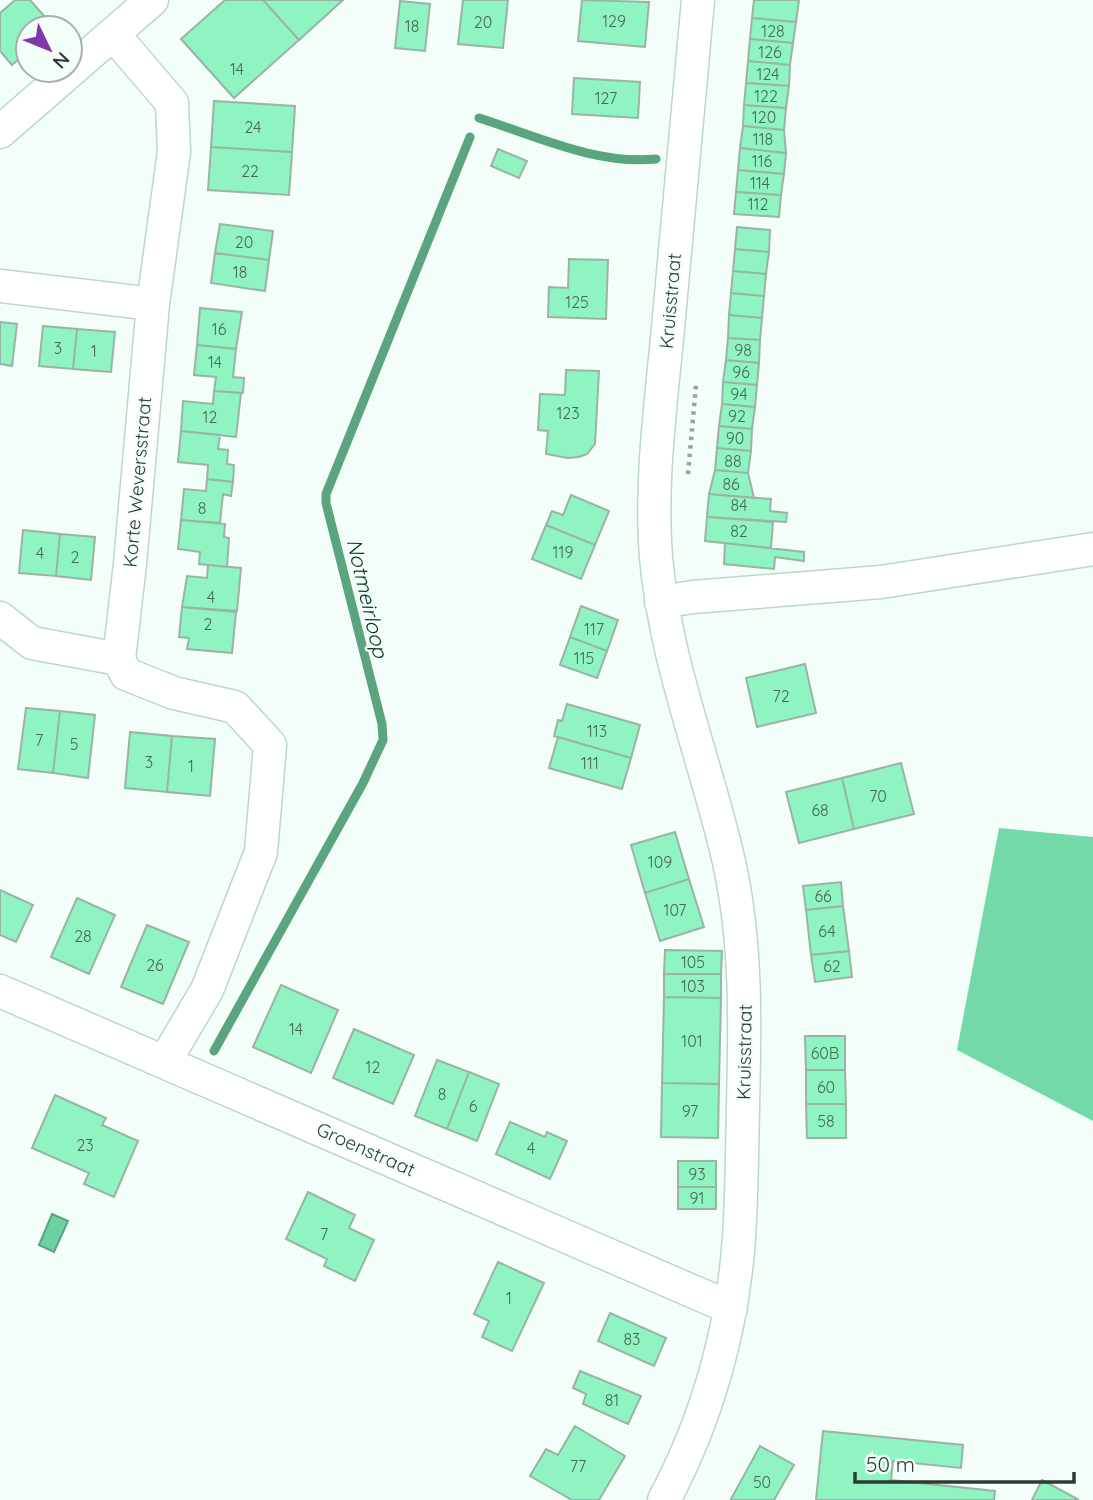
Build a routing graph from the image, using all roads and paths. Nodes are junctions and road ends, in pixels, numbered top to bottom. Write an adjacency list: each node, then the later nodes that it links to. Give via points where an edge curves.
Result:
1 (152, 0): 3 (street)
2 (698, 0): 8 (street, Kruisstraat, via 655,463)
3 (113, 34): 4 (street); 6 (street, Korte Weversstraat, via 172,103 174,152)
4 (0, 132)
5 (0, 286): 6 (street)
6 (153, 304): 10 (street, Korte Weversstraat)
7 (1093, 549): 8 (street, via 881,582)
8 (661, 602): 13 (street, Kruisstraat, via 729,863 739,922 744,1062 739,1238)
9 (0, 618): 10 (street, via 32,643)
10 (119, 659): 12 (street, via 125,674 174,693 235,707 270,745 261,852 206,990)
11 (0, 991): 12 (street, Groenstraat)
12 (165, 1061): 13 (street, Groenstraat)
13 (731, 1308): 14 (street, Kruisstraat, via 704,1407)
14 (664, 1500)

